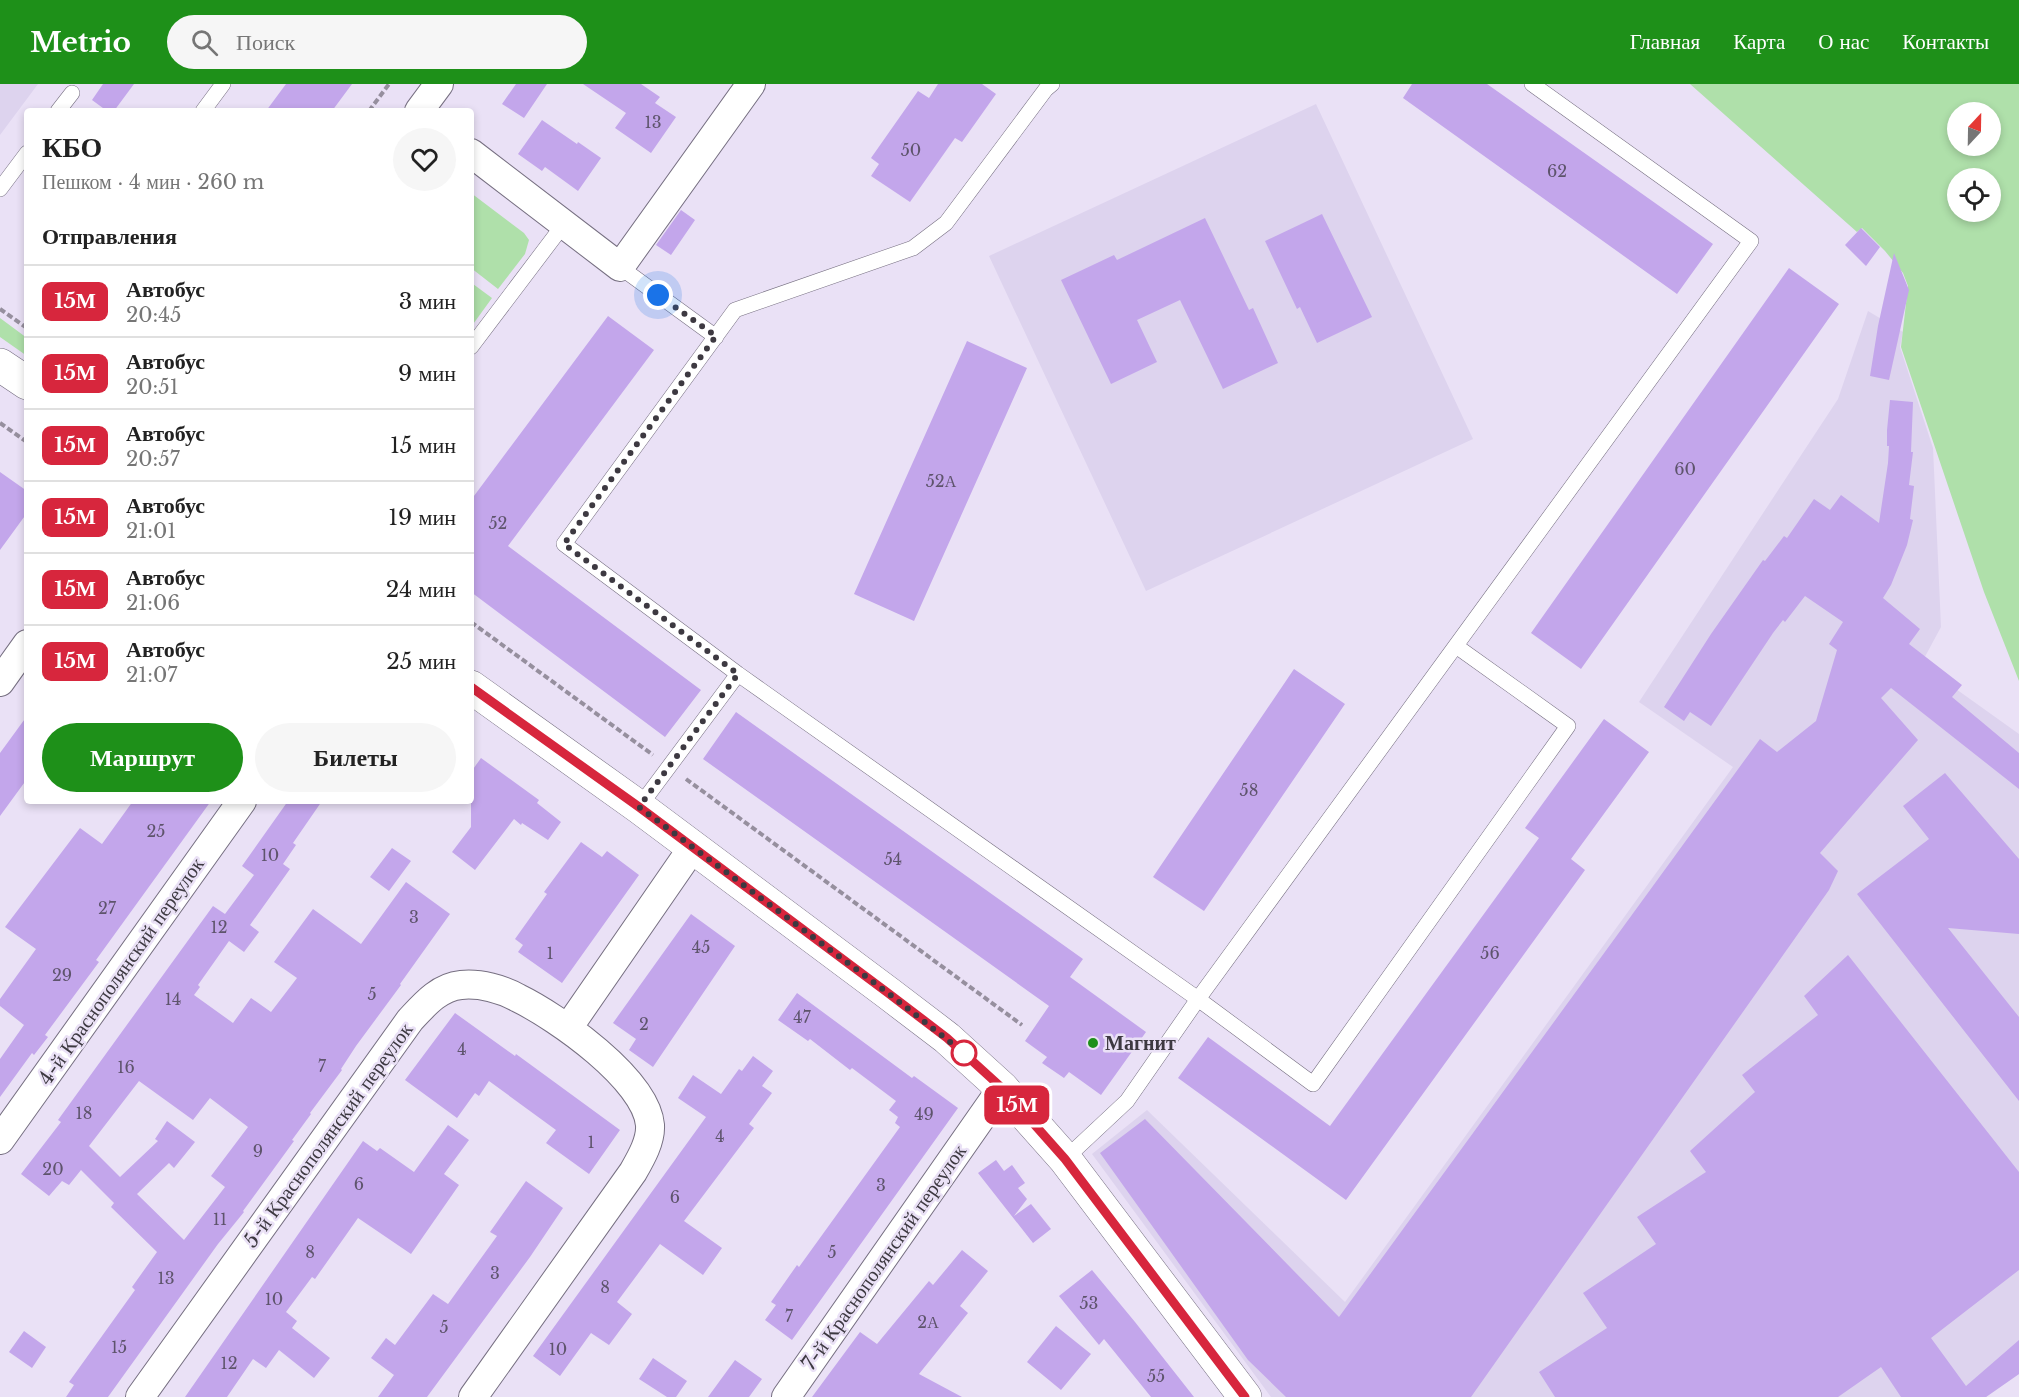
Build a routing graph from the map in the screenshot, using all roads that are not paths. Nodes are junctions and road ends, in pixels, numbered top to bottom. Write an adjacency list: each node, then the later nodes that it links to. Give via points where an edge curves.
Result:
1 (223, 84): 8 (lane)
2 (439, 84): 9 (street)
3 (751, 84): 14 (street)
4 (1052, 84): 15 (lane, via 946,223 913,248 735,310)
5 (1532, 84): 19 (lane, via 1751,241)
6 (72, 93): 7 (lane)
7 (60, 108)
8 (205, 108)
9 (421, 108)
10 (474, 155): 13 (street)
11 (24, 157): 12 (lane)
12 (0, 189)
13 (564, 224): 14 (street); 16 (lane)
14 (620, 267): 15 (lane)
15 (716, 336): 21 (lane, via 564,544)
16 (474, 343)
17 (0, 365): 18 (main road)
18 (24, 381)
19 (1456, 646): 27 (lane); 27 (lane, via 1568,726 1313,1084)
20 (24, 648): 22 (street)
21 (738, 674): 25 (lane); 27 (lane)
22 (0, 682)
23 (474, 689): 25 (main road)
24 (240, 804): 30 (street, 4-й Краснополянский переулок)
25 (639, 807): 26 (main road)
26 (693, 848): 28 (street); 29 (main road, via 947,1038)
27 (1198, 999): 31 (lane, via 1127,1101)
28 (568, 1028): 32 (street, 5-й Краснополянский переулок, via 517,997 479,984 458,985 432,996 410,1020); 33 (street, 5-й Краснополянский переулок, via 621,1074 643,1101 650,1125 645,1149 633,1172)
29 (1002, 1088): 31 (main road); 34 (street, 7-й Краснополянский переулок)
30 (0, 1140)
31 (1065, 1159): 35 (main road)
32 (140, 1397)
33 (473, 1397)
34 (786, 1397)
35 (1245, 1397)

